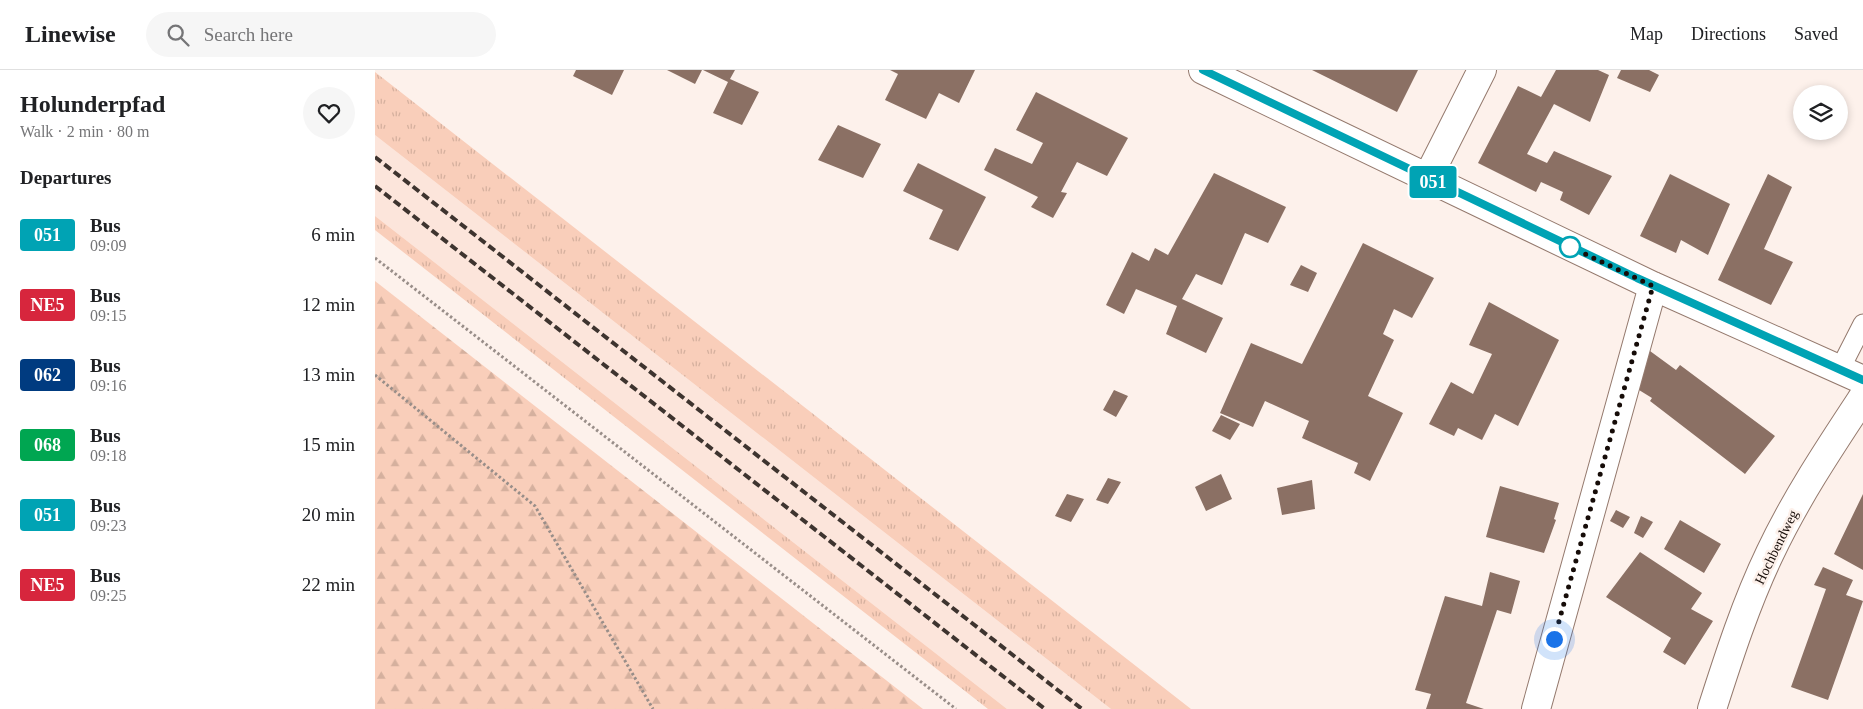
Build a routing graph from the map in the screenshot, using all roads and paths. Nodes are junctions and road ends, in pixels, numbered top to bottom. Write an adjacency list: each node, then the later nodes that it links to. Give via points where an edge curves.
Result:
1 (1203, 70): 3 (street)
2 (1482, 70): 3 (street)
3 (1427, 179): 5 (street)
4 (375, 258): 11 (path)
5 (1653, 286): 8 (street); 12 (street)
6 (1863, 324): 8 (lane)
7 (375, 375): 10 (path, via 535,506)
8 (1851, 375)
9 (1863, 396): 13 (street, Hochbendweg, via 1819,463 1770,553 1734,642)
10 (653, 709)
11 (956, 709)
12 (1536, 709)
13 (1712, 709)

